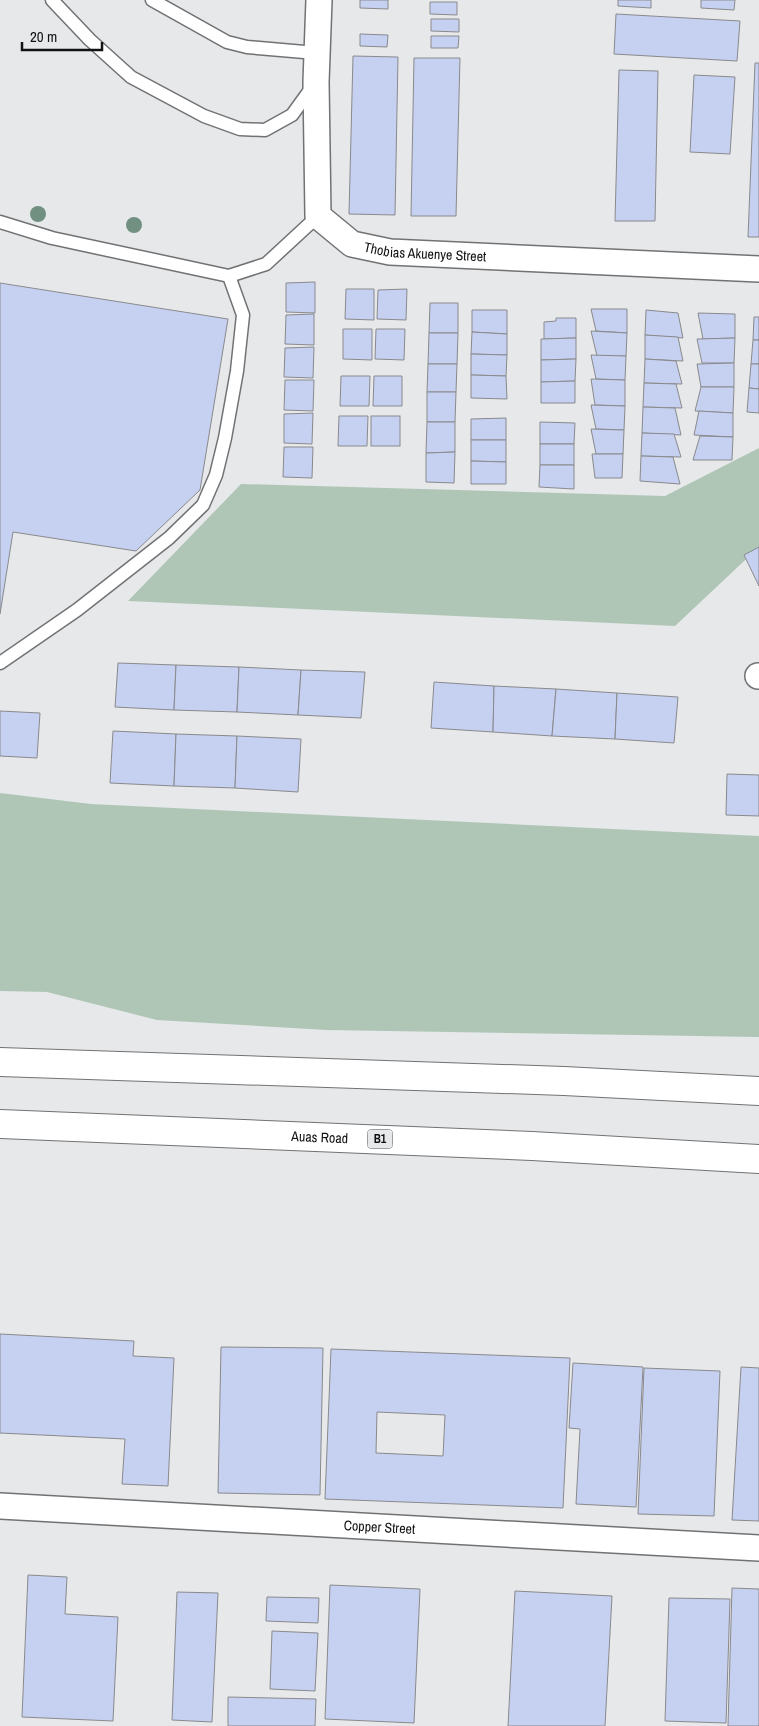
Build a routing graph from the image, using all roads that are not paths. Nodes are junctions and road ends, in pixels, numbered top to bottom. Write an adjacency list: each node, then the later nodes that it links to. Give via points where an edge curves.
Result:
1 (52, 0): 5 (lane, via 131,77 204,116 240,129 265,130 292,115)
2 (152, 0): 4 (lane, via 227,42 247,47)
3 (318, 0): 4 (street)
4 (316, 53): 5 (street)
5 (316, 82): 6 (street)
6 (318, 216): 8 (street, Thobias Akuenye Street, via 352,244 390,252); 9 (lane, via 266,264)
7 (0, 222): 9 (lane, via 52,238)
8 (759, 269)
9 (229, 276): 10 (lane, via 244,315 225,438 216,474 203,506 169,538 77,610)
10 (0, 663)
11 (0, 1062): 12 (highway, via 564,1081)
12 (759, 1091)
13 (0, 1124): 14 (highway, Auas Road / B1, via 522,1145)
14 (759, 1159)
15 (0, 1506): 16 (street, Copper Street)
16 (759, 1548)

